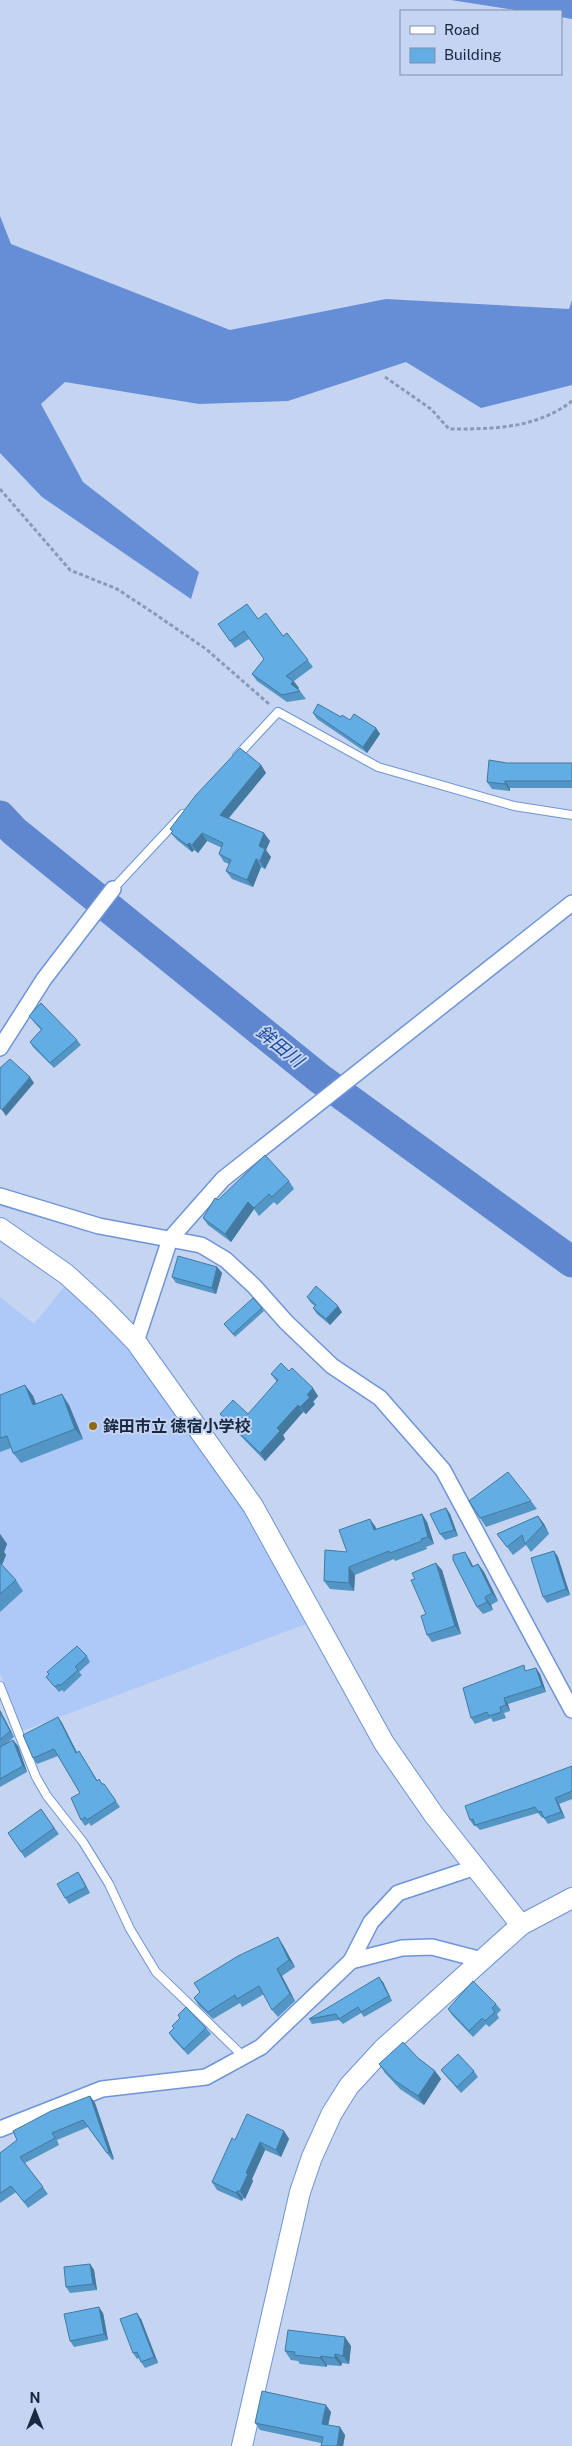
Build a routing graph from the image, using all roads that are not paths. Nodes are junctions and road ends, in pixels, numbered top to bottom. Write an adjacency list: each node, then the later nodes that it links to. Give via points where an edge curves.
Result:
1 (232, 761): 3 (lane, via 278,712 378,767 514,806)
2 (192, 804): 4 (lane)
3 (572, 815)
4 (113, 889): 6 (street, via 44,979)
5 (572, 903): 9 (street, via 222,1179)
6 (0, 1048)
7 (0, 1196): 9 (street, via 99,1226)
8 (0, 1228): 10 (street, via 66,1274)
9 (170, 1239): 10 (street); 12 (street, via 201,1244 226,1260 332,1366 380,1398 410,1429 442,1470)
10 (136, 1342): 13 (street, via 253,1506 384,1743 434,1815)
11 (0, 1686): 18 (lane, via 36,1777 109,1884 130,1929 156,1972)
12 (572, 1710)
13 (476, 1867): 15 (street); 17 (street, via 398,1893 371,1922)
14 (572, 1898): 15 (street)
15 (521, 1925): 16 (street)
16 (482, 1960): 17 (street, via 432,1947 402,1948); 20 (street, via 383,2049 349,2086 332,2113 300,2192)
17 (351, 1961): 18 (street, via 261,2047)
18 (244, 2057): 19 (street, via 206,2077 102,2089)
19 (0, 2129)
20 (242, 2446)

